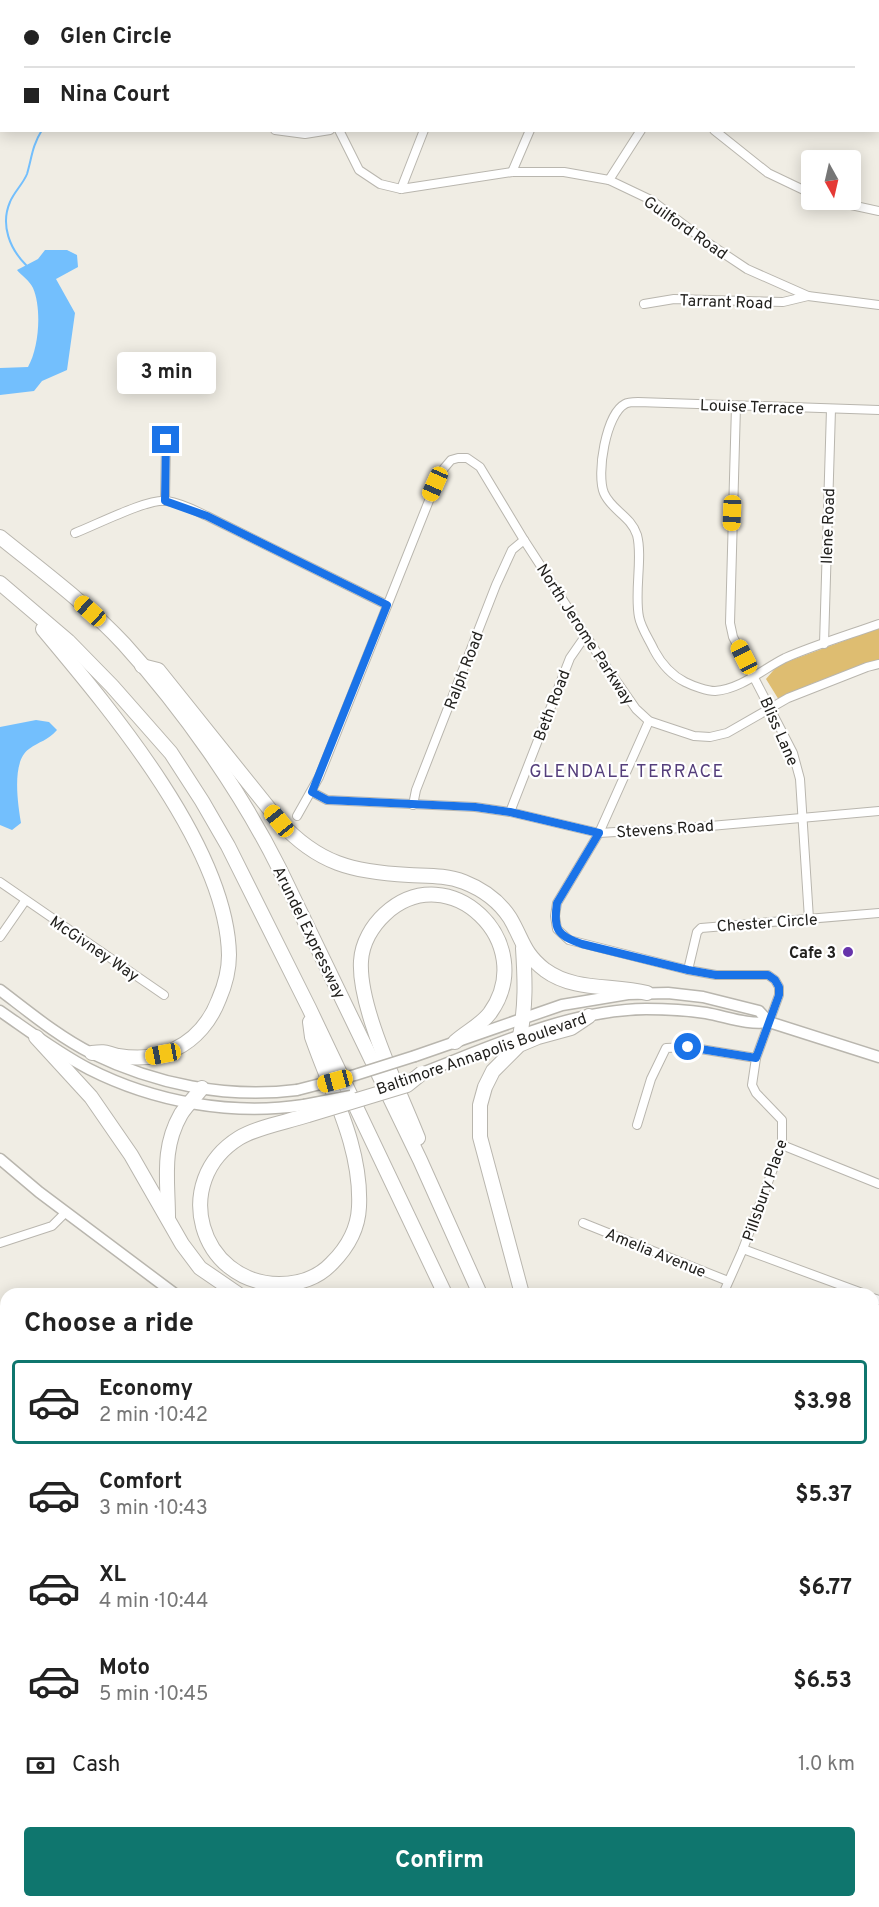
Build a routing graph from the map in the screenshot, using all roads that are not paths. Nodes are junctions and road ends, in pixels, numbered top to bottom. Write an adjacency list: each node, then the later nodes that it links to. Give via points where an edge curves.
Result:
1 (290, 132): 2 (street)
2 (318, 132)
3 (340, 132): 10 (street, Guilford Road, via 359,170 380,184)
4 (423, 132): 10 (street)
5 (529, 132): 8 (street)
6 (640, 132): 9 (street)
7 (717, 132): 11 (street, via 768,173)
8 (512, 172): 9 (street, Guilford Road, via 564,172); 10 (street, Guilford Road)
9 (609, 180): 14 (street, Guilford Road, via 651,200 747,270)
10 (401, 189)
11 (801, 190)
12 (861, 207): 13 (street)
13 (879, 211)
14 (808, 296): 15 (street, Tarrant Road, via 783,302 674,299); 16 (street, Guilford Road)
15 (644, 304)
16 (879, 305)
17 (736, 406): 18 (street, Louise Terrace); 33 (street, Bliss Lane, via 730,623); 33 (street, Louise Terrace, via 626,403 612,417 609,427 602,484 609,502 634,526 638,538 638,615 658,658 685,682 715,691)
18 (831, 409): 19 (street, Louise Terrace); 30 (street, Ilene Road)
19 (879, 410)
20 (166, 440): 21 (street)
21 (165, 501): 22 (street, via 147,504); 27 (street, via 207,516)
22 (75, 533)
23 (0, 537): 32 (highway, Arundel Expressway, via 90,611)
24 (524, 540): 27 (street, North Jerome Parkway, via 480,467 467,458 451,460 440,472); 29 (street, North Jerome Parkway); 37 (street, Ralph Road, via 512,550 496,585)
25 (0, 583): 26 (highway)
26 (15, 595): 53 (highway, via 82,656 171,753 228,846); 61 (highway, via 111,711 188,828 209,873 226,932 226,980 205,1026 163,1054 133,1058 105,1051)
27 (387, 605): 36 (street)
28 (879, 624): 30 (street)
29 (586, 635): 35 (street, North Jerome Parkway, via 636,709); 39 (street, Beth Road, via 570,658)
30 (824, 644): 33 (street, via 787,658)
31 (879, 664): 34 (street, North Jerome Parkway, via 829,681)
32 (142, 666): 48 (highway, via 158,670 279,821 308,848 360,871 448,877 472,886 493,899 509,918); 71 (highway, Arundel Expressway, via 182,715 260,830)
33 (754, 677): 34 (street, Bliss Lane)
34 (771, 708): 35 (street, North Jerome Parkway, via 727,733 710,737 694,736); 41 (street, Bliss Lane, via 794,753 800,779)
35 (649, 721): 42 (street)
36 (312, 792): 37 (street, Stevens Road, via 327,800); 40 (street)
37 (413, 805): 39 (street, Stevens Road)
38 (879, 811): 41 (street, Stevens Road)
39 (510, 812): 42 (street, Stevens Road)
40 (297, 816)
41 (801, 817): 42 (street, Stevens Road); 46 (street, Bliss Lane)
42 (599, 833): 49 (street, via 557,903 557,929 569,940)
43 (0, 882): 44 (street, McGivney Way)
44 (25, 901): 47 (street); 52 (street, McGivney Way)
45 (879, 913): 46 (street, Chester Circle)
46 (809, 919): 49 (street, Chester Circle, via 702,927 697,932)
47 (0, 937)
48 (523, 948): 51 (highway, via 546,971 570,982 628,987); 56 (highway)
49 (688, 970): 57 (street, Pillsbury Place, via 716,975 768,975 779,987)
50 (0, 990): 61 (main road, Baltimore Annapolis Boulevard)
51 (647, 993): 56 (main road, Baltimore Annapolis Boulevard, via 580,1001); 57 (main road, Baltimore Annapolis Boulevard, via 683,994 727,1002 759,1011)
52 (164, 995)
53 (309, 1008): 67 (highway, via 312,1037 351,1143 359,1184 357,1223 342,1253 325,1271 291,1284 255,1281 223,1263 207,1239 200,1216 200,1193 213,1164 239,1138); 81 (highway)
54 (0, 1011): 58 (main road)
55 (589, 1016): 57 (main road, Baltimore Annapolis Boulevard, via 649,1009 706,1013 753,1024); 59 (main road, Baltimore Annapolis Boulevard); 83 (highway, via 571,1028 519,1045 493,1071 480,1105 480,1137)
56 (523, 1019): 59 (highway); 60 (main road, Baltimore Annapolis Boulevard)
57 (769, 1022): 62 (main road, Baltimore Annapolis Boulevard); 63 (street, Pillsbury Place)
58 (36, 1036): 66 (main road, via 67,1057 116,1081); 74 (highway, via 91,1097 131,1155)
59 (520, 1036): 64 (main road, Baltimore Annapolis Boulevard)
60 (455, 1042): 65 (main road, Baltimore Annapolis Boulevard, bridge, via 297,1090 251,1094); 71 (highway, via 488,1016 500,998 504,954 492,926 476,909 454,898 417,897 390,909 376,922 361,961 369,1011 420,1144)
61 (92, 1053): 65 (main road, Baltimore Annapolis Boulevard, via 148,1076)
62 (879, 1057)
63 (756, 1058): 68 (street, via 688,1047 666,1048 651,1079); 69 (street, Pillsbury Place, via 752,1085 782,1120)
64 (422, 1073): 67 (highway, bridge, via 407,1085)
65 (202, 1088): 66 (highway)
66 (190, 1102): 67 (main road, via 246,1109); 74 (highway, via 173,1129 167,1153)
67 (306, 1110)
68 (637, 1125)
69 (783, 1145): 72 (street); 77 (street, Pillsbury Place)
70 (0, 1159): 73 (main road)
71 (420, 1160): 82 (highway, Arundel Expressway)
72 (879, 1184)
73 (66, 1212): 76 (street, via 52,1226); 79 (main road)
74 (168, 1220): 80 (highway, via 200,1268)
75 (583, 1223): 78 (street, Amelia Avenue)
76 (0, 1243)
77 (744, 1249): 78 (street, Pillsbury Place); 85 (street)
78 (728, 1281): 84 (street, Pillsbury Place)
79 (167, 1288)
80 (229, 1288)
81 (442, 1288)
82 (477, 1288)
83 (520, 1288)
84 (725, 1288)
85 (849, 1288)

